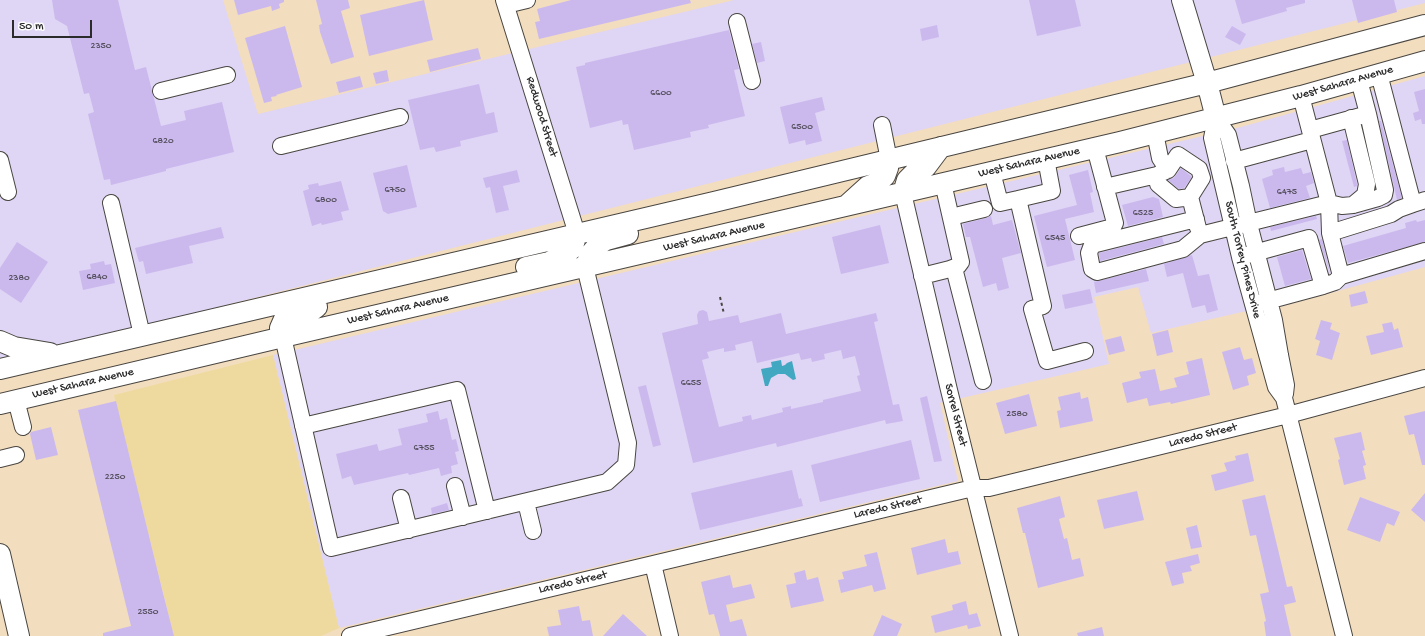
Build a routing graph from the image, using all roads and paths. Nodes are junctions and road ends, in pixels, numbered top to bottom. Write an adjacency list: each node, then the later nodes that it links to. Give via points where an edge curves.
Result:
1 (527, 0): 3 (street)
2 (1182, 0): 11 (main road, South Torrey Pines Drive)
3 (505, 3): 50 (street, Redwood Street)
4 (737, 22): 10 (street)
5 (1425, 26): 11 (main road)
6 (1425, 61): 7 (main road, West Sahara Avenue)
7 (1379, 74): 9 (main road, West Sahara Avenue); 38 (street)
8 (227, 75): 12 (street)
9 (1359, 80): 13 (main road, West Sahara Avenue); 14 (street)
10 (752, 81)
11 (1207, 83): 16 (main road, South Torrey Pines Drive); 22 (main road)
12 (161, 91)
13 (1301, 96): 16 (main road, West Sahara Avenue); 20 (street)
14 (1368, 114): 17 (street); 41 (street, via 1385,190 1384,195 1378,198)
15 (400, 117): 21 (street)
16 (1216, 118): 19 (main road, West Sahara Avenue); 27 (street, South Torrey Pines Drive, via 1228,134); 30 (street, South Torrey Pines Drive, via 1212,138)
17 (1351, 118): 20 (street); 41 (street, via 1367,184 1365,195)
18 (882, 125): 26 (street)
19 (1155, 133): 23 (main road, West Sahara Avenue); 29 (street)
20 (1311, 135): 27 (street); 40 (street)
21 (281, 146)
22 (941, 147): 26 (main road); 35 (main road, via 926,167 906,180)
23 (1095, 148): 24 (main road, West Sahara Avenue); 33 (street)
24 (1046, 159): 28 (main road, West Sahara Avenue); 37 (street, via 1052,191)
25 (0, 160): 34 (street)
26 (889, 160): 42 (main road, via 885,176 868,186); 43 (main road)
27 (1234, 161): 47 (street, South Torrey Pines Drive)
28 (992, 172): 32 (main road, West Sahara Avenue); 37 (street, via 1000,203)
29 (1162, 173): 31 (street, via 1178,155 1199,169); 33 (street); 36 (street, via 1158,184 1176,199)
30 (1220, 174): 31 (street); 48 (street, South Torrey Pines Drive)
31 (1202, 178): 36 (street)
32 (943, 183): 35 (main road, West Sahara Avenue); 45 (street)
33 (1105, 187): 52 (street, via 1115,223 1113,227)
34 (8, 192)
35 (903, 193): 42 (main road, West Sahara Avenue); 58 (street, Sorrel Street)
36 (1190, 197): 46 (street)
37 (1018, 199): 70 (street, via 1043,306 1032,309 1047,361)
38 (1419, 202): 49 (street, via 1391,214)
39 (112, 203): 67 (street)
40 (1329, 203): 41 (street); 47 (street); 49 (street)
41 (1352, 205)
42 (845, 206): 56 (main road, West Sahara Avenue)
43 (686, 209): 50 (main road); 56 (main road, via 670,221 606,240 590,253)
44 (984, 209): 45 (street)
45 (951, 217): 57 (street, via 961,262)
46 (1196, 219): 51 (street); 51 (street, via 1092,245 1089,253 1092,269 1097,272 1183,249)
47 (1249, 224): 48 (street); 54 (street, South Torrey Pines Drive)
48 (1233, 228): 51 (street); 55 (street, South Torrey Pines Drive)
49 (1330, 233): 59 (street)
50 (577, 234): 60 (main road); 64 (main road, via 572,248 549,262 509,272)
51 (1200, 235)
52 (1079, 236)
53 (1425, 251): 59 (street)
54 (1257, 253): 55 (street); 61 (street, via 1309,238); 63 (street, South Torrey Pines Drive)
55 (1240, 257): 65 (street, South Torrey Pines Drive)
56 (585, 267): 64 (main road, West Sahara Avenue); 85 (street, via 628,443 626,465 607,482)
57 (954, 268): 58 (street); 74 (street)
58 (922, 276): 83 (street, Sorrel Street)
59 (1341, 276): 61 (street, via 1335,282)
60 (356, 286): 67 (main road); 68 (main road, via 313,310 288,316 280,328)
61 (1323, 286): 63 (street)
62 (720, 297): 66 (path)
63 (1269, 300): 65 (street); 75 (street, South Torrey Pines Drive, via 1286,385)
64 (433, 302): 68 (main road, West Sahara Avenue)
65 (1252, 305): 75 (street, South Torrey Pines Drive, via 1276,387)
66 (724, 314)
67 (142, 335): 71 (main road)
68 (283, 337): 76 (main road, West Sahara Avenue); 78 (street)
69 (0, 341): 71 (main road, via 14,347)
70 (1084, 351)
71 (62, 354): 72 (main road)
72 (0, 369)
73 (1425, 378): 77 (street, Laredo Street)
74 (983, 381)
75 (1284, 398): 77 (street, South Torrey Pines Drive)
76 (8, 402): 79 (street)
77 (1288, 415): 83 (street, Laredo Street, via 989,488); 96 (street, South Torrey Pines Drive)
78 (303, 426): 86 (street, via 457,390); 88 (street, via 331,548)
79 (22, 427)
80 (16, 455): 81 (street)
81 (0, 459)
82 (456, 486): 87 (street)
83 (974, 488): 91 (street, Laredo Street); 95 (street, Sorrel Street)
84 (401, 498): 88 (street)
85 (526, 502): 86 (street); 89 (street)
86 (487, 511): 87 (street)
87 (463, 517): 88 (street)
88 (409, 530)
89 (533, 530)
90 (0, 554): 92 (main road)
91 (653, 564): 93 (street, Laredo Street); 94 (street)
92 (19, 636)
93 (350, 636)
94 (670, 636)
95 (1010, 636)
96 (1344, 636)

